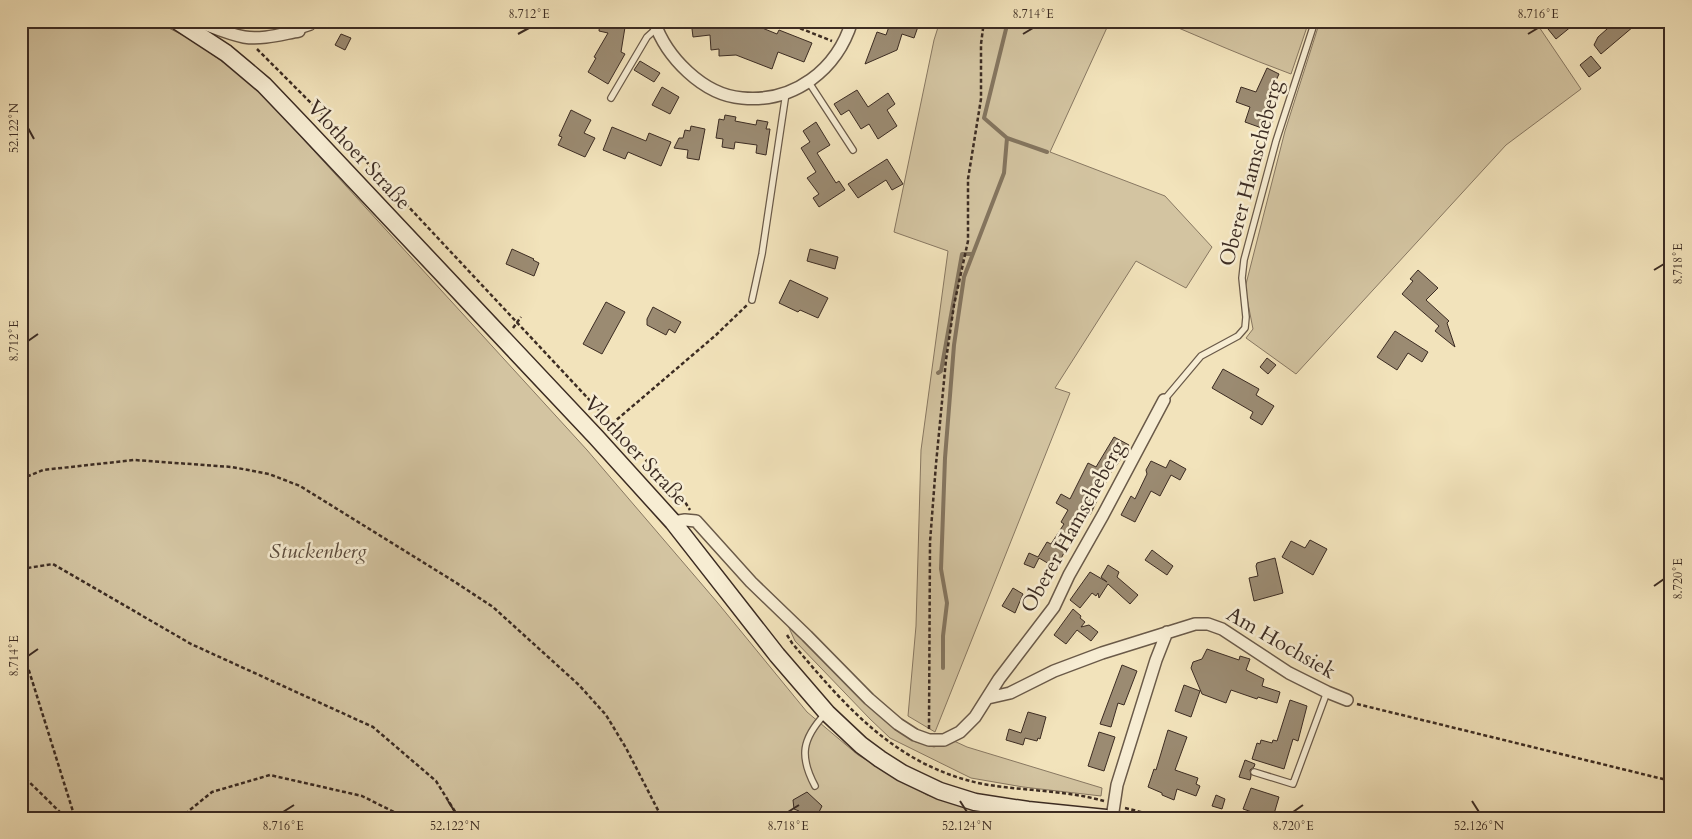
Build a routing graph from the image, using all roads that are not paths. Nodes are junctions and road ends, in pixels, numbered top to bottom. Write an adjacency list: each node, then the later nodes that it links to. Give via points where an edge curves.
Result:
1 (317, 21): 6 (lane, via 312,27)
2 (852, 21): 7 (street, via 835,57)
3 (1314, 21): 12 (lane, Oberer Hamscheberg, via 1276,141 1244,260 1245,328 1238,336 1201,356)
4 (182, 24): 6 (street, via 199,22 246,37); 13 (main road, Vlothoer Straße, via 226,53 264,85)
5 (655, 25): 8 (street, via 681,66 704,85 741,98); 9 (lane)
6 (299, 31)
7 (808, 81): 8 (street); 10 (lane)
8 (786, 93): 11 (lane)
9 (611, 98)
10 (853, 150)
11 (752, 300)
12 (1164, 400): 16 (street, Oberer Hamscheberg, via 1054,607)
13 (673, 522): 16 (street, Oberer Hamscheberg, via 696,521 751,582 869,699 915,735 929,740 944,740 960,732); 18 (main road, Vlothoer Straße, via 777,655)
14 (1167, 632): 15 (street, Am Hochsiek, via 1195,624 1222,629 1289,673); 16 (street, Am Hochsiek, via 1054,671 1010,693); 22 (street, via 1117,785)
15 (1327, 692): 17 (street, Am Hochsiek); 19 (lane, via 1293,784)
16 (988, 698)
17 (1347, 700)
18 (827, 713): 20 (lane, via 806,743 805,764); 21 (main road, Vlothoer Straße, via 880,759 940,791 975,802)
19 (1254, 772)
20 (815, 786)
21 (1106, 818)
22 (1112, 818)

